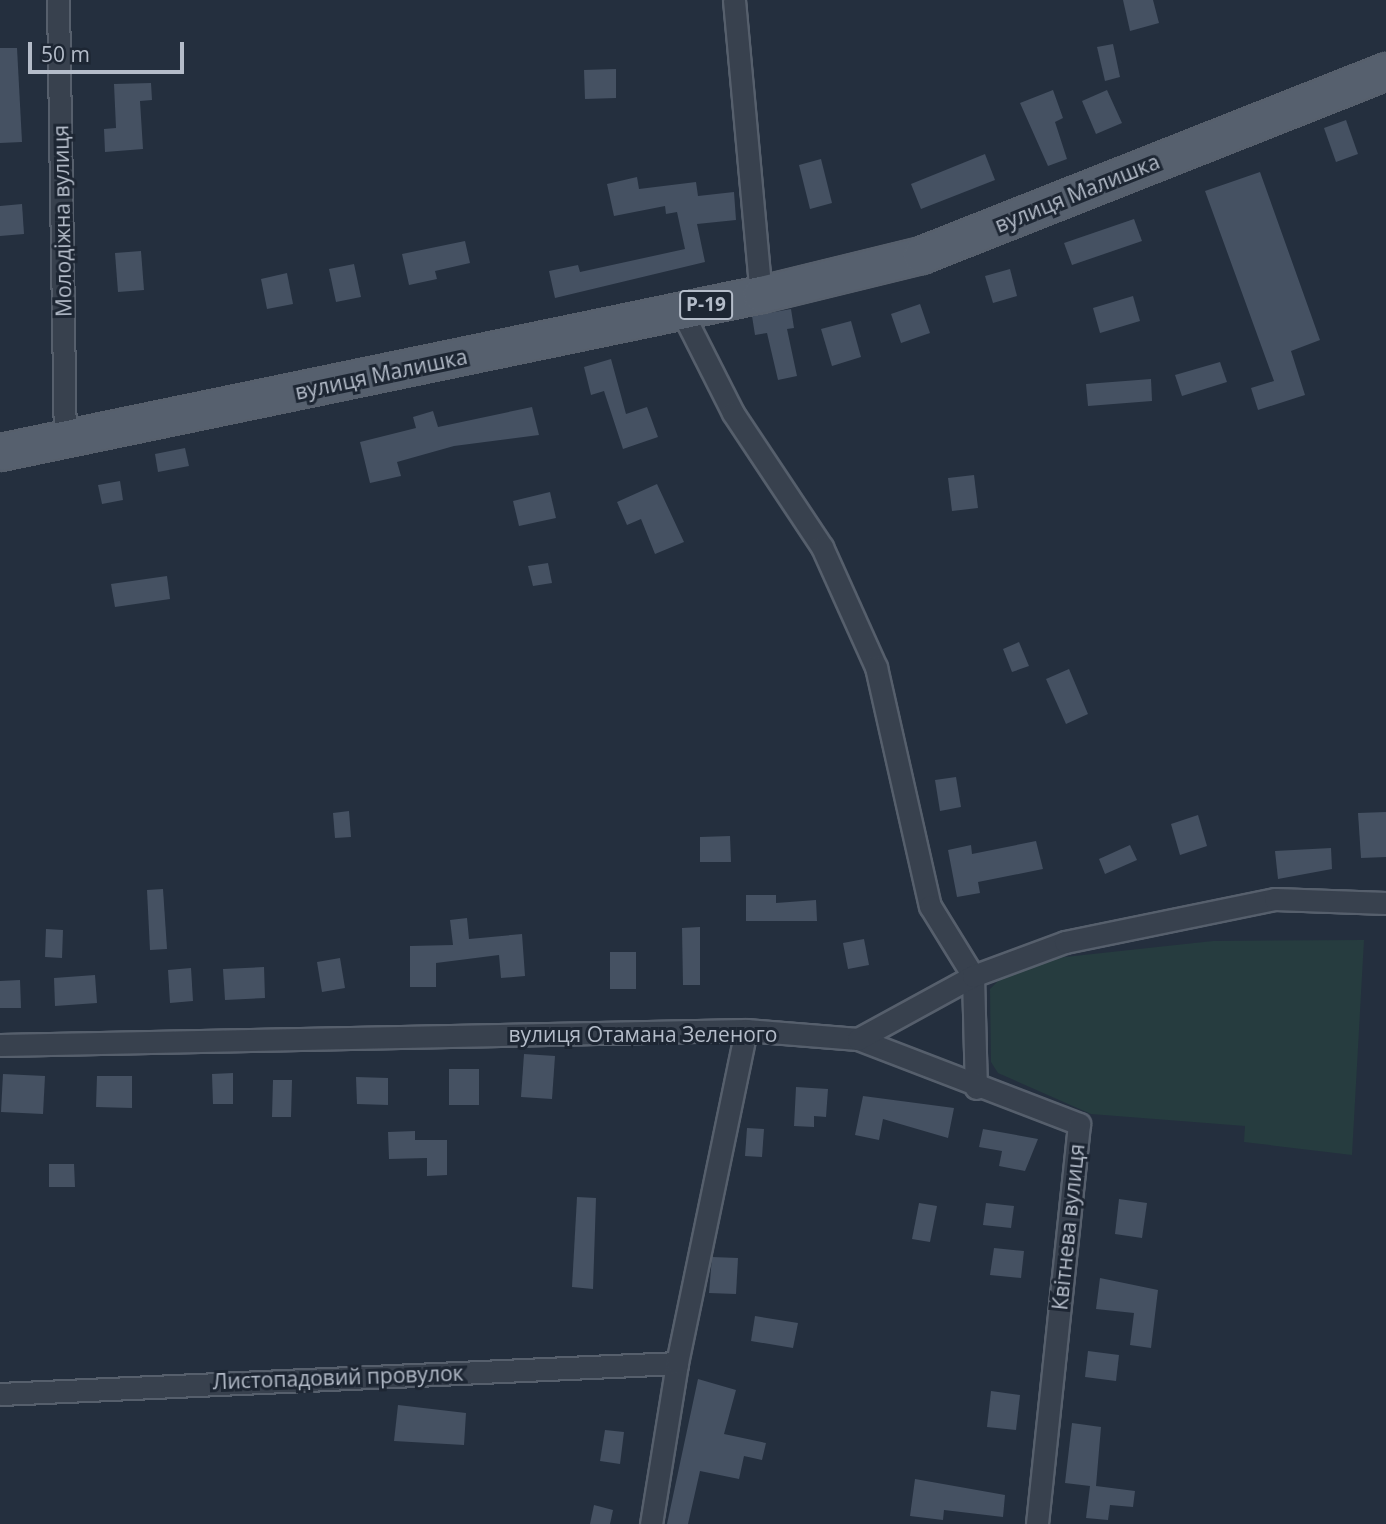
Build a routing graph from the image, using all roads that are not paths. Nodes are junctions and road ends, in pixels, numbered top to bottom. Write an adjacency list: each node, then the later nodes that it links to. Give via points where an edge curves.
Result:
1 (58, 0): 6 (street, Молодіжна вулиця)
2 (734, 0): 4 (street)
3 (1386, 71): 4 (main road, вулиця Малишка / Р-19, via 921,255)
4 (761, 294): 5 (main road, вулиця Малишка / Р-19)
5 (681, 310): 6 (main road, вулиця Малишка / Р-19); 9 (street, via 733,413 821,547 876,667 930,906)
6 (65, 442): 7 (main road, вулиця Малишка / Р-19)
7 (0, 452)
8 (1386, 903): 9 (street, via 1275,899 1065,942)
9 (973, 976): 11 (street); 13 (street)
10 (746, 1030): 11 (street, вулиця Отамана Зеленого); 12 (street, вулиця Отамана Зеленого); 14 (street)
11 (858, 1039): 13 (street, Квітнева вулиця)
12 (0, 1045)
13 (976, 1088): 17 (street, Квітнева вулиця, via 1079,1124)
14 (677, 1363): 15 (street, Листопадовий провулок); 16 (street)
15 (0, 1394)
16 (651, 1524)
17 (1037, 1524)

